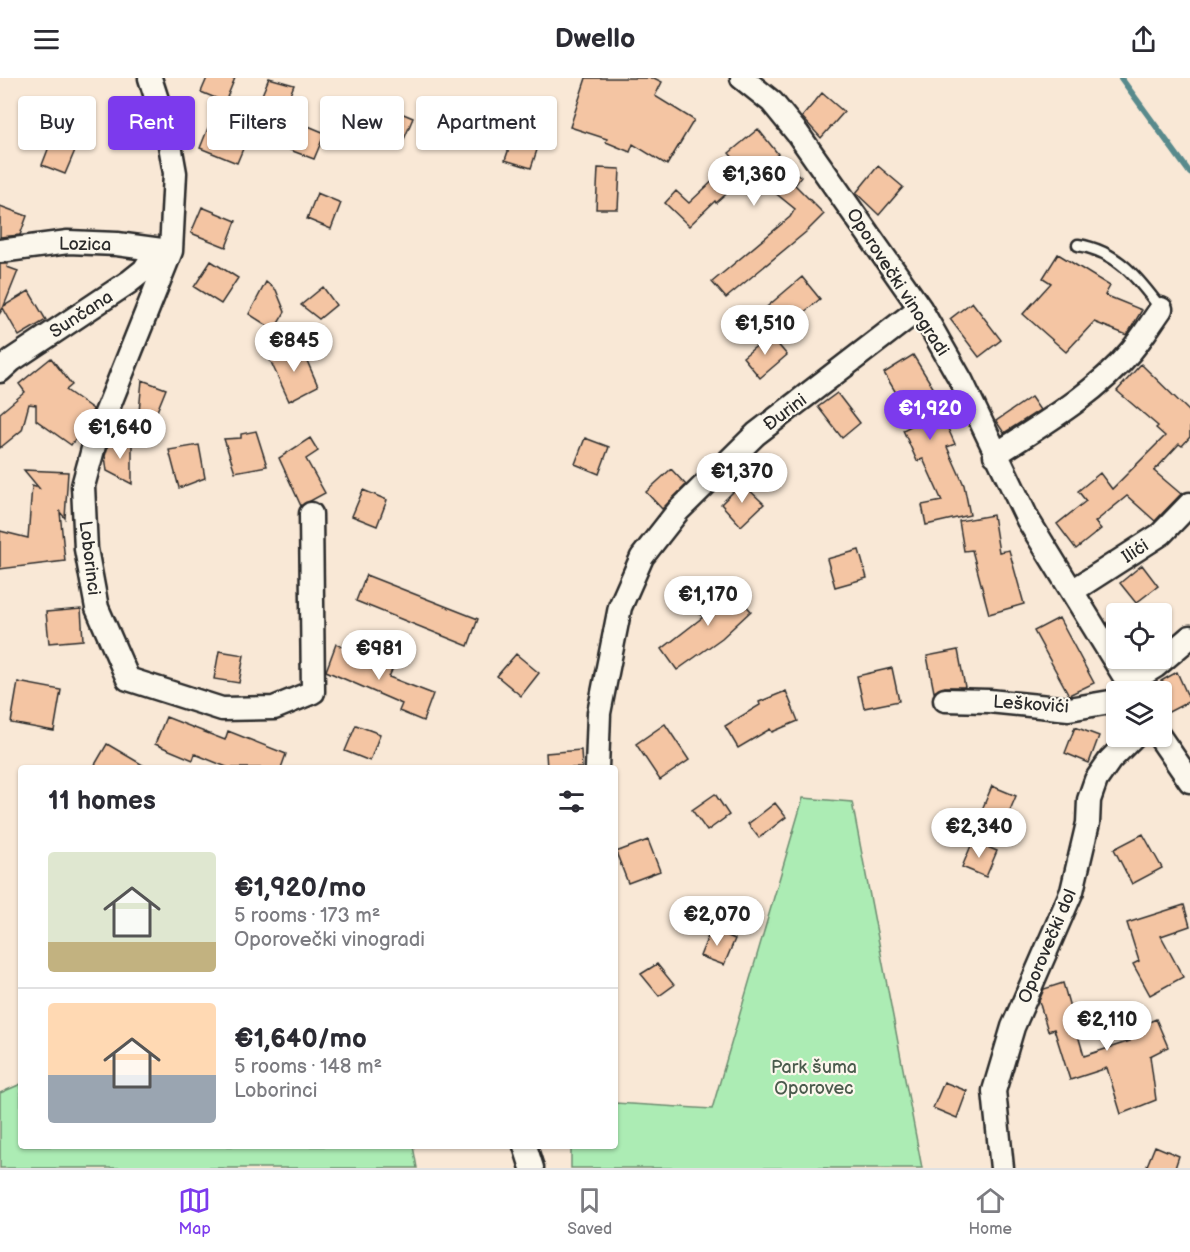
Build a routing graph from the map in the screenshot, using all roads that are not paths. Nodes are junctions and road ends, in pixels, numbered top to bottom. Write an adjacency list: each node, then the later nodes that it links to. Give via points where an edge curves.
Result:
1 (150, 78): 5 (street, Loborinci, via 168,134 175,173)
2 (742, 78): 6 (street, Oporovečki vinogradi, via 772,102 798,134)
3 (1078, 245): 7 (lane, via 1096,248 1119,261)
4 (0, 251): 5 (street, Lozica, via 68,242)
5 (164, 251): 8 (street, Sunčana, via 129,282); 11 (street, Loborinci, via 96,438 83,486 86,549 97,608 128,679 222,709 274,708 313,692)
6 (920, 308): 9 (street, Oporovečki vinogradi, via 962,382); 20 (street, Đurini, via 756,434 678,511 642,557 620,607 599,713)
7 (1161, 309): 9 (street, via 1132,350 1111,371 1062,412)
8 (0, 371)
9 (995, 455): 12 (street, Oporovečki vinogradi, via 1028,520)
10 (1190, 504): 12 (street, Ilići, via 1161,534)
11 (311, 514)
12 (1074, 590): 14 (street, Oporovečki vinogradi)
13 (1190, 637): 15 (street)
14 (1120, 681)
15 (1139, 681)
16 (1106, 698): 17 (street, Leškovići, via 1069,709)
17 (945, 700)
18 (1123, 747): 24 (street, Oporovečki dol, via 1096,780 1072,891 1013,1027 994,1091)
19 (1167, 747): 21 (street)
20 (597, 765)
21 (1190, 781)
22 (526, 1149): 23 (street)
23 (532, 1168)
24 (1002, 1168)

